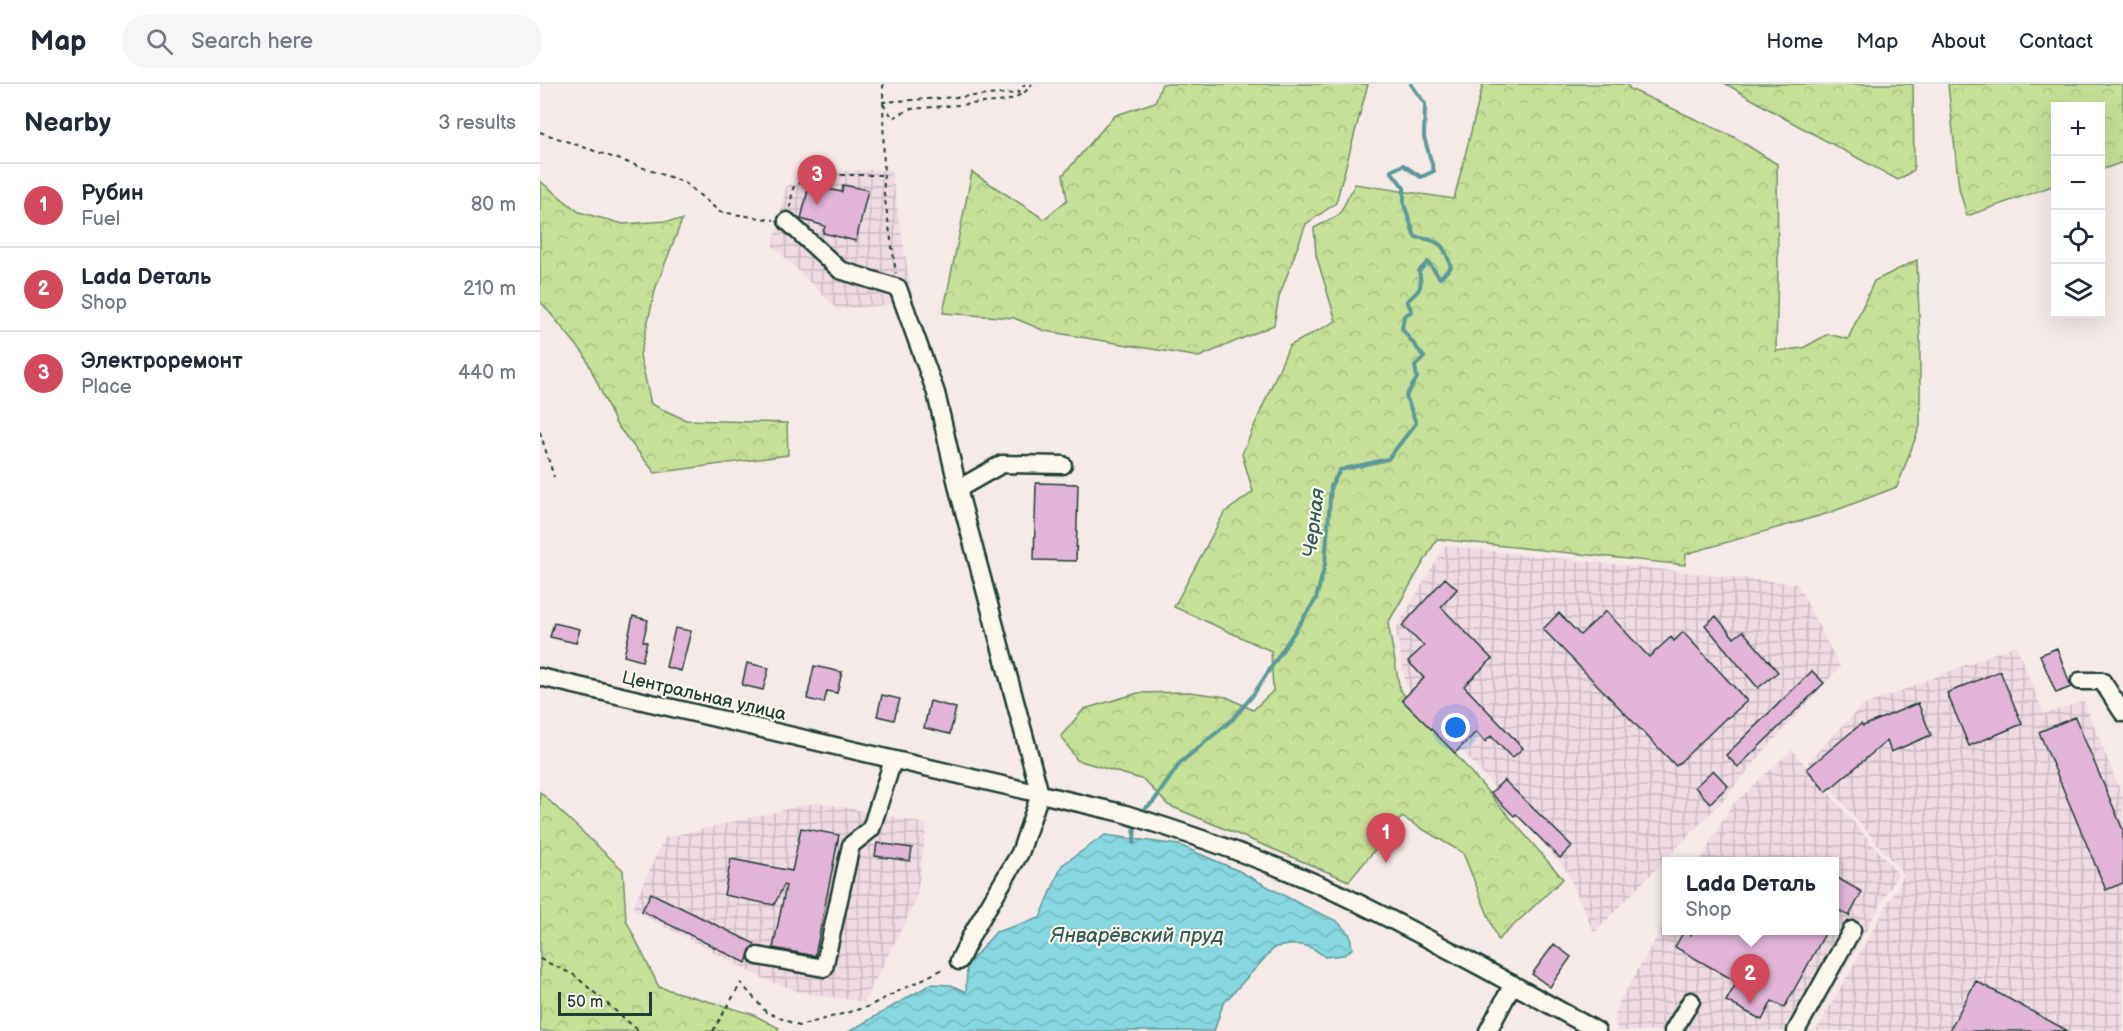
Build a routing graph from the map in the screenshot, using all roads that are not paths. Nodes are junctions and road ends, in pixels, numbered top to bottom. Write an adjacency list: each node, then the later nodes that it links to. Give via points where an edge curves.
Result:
1 (787, 222): 3 (street, via 840,270 898,288 936,393)
2 (1063, 465): 3 (street, via 1002,464)
3 (958, 489): 8 (street)
4 (540, 677): 7 (street, Центральная улица)
5 (2080, 681): 6 (street, via 2102,681)
6 (2123, 713)
7 (893, 760): 8 (street, Центральная улица); 10 (street, via 871,829 851,845 824,968)
8 (1040, 794): 11 (street, via 1020,853); 12 (street, Центральная улица, via 1122,813 1276,867 1351,899)
9 (1852, 930): 17 (street)
10 (758, 956)
11 (959, 961)
12 (1513, 984): 14 (street); 15 (street, Центральная улица)
13 (1691, 1001): 16 (street)
14 (1488, 1031)
15 (1597, 1031)
16 (1673, 1031)
17 (1796, 1031)

